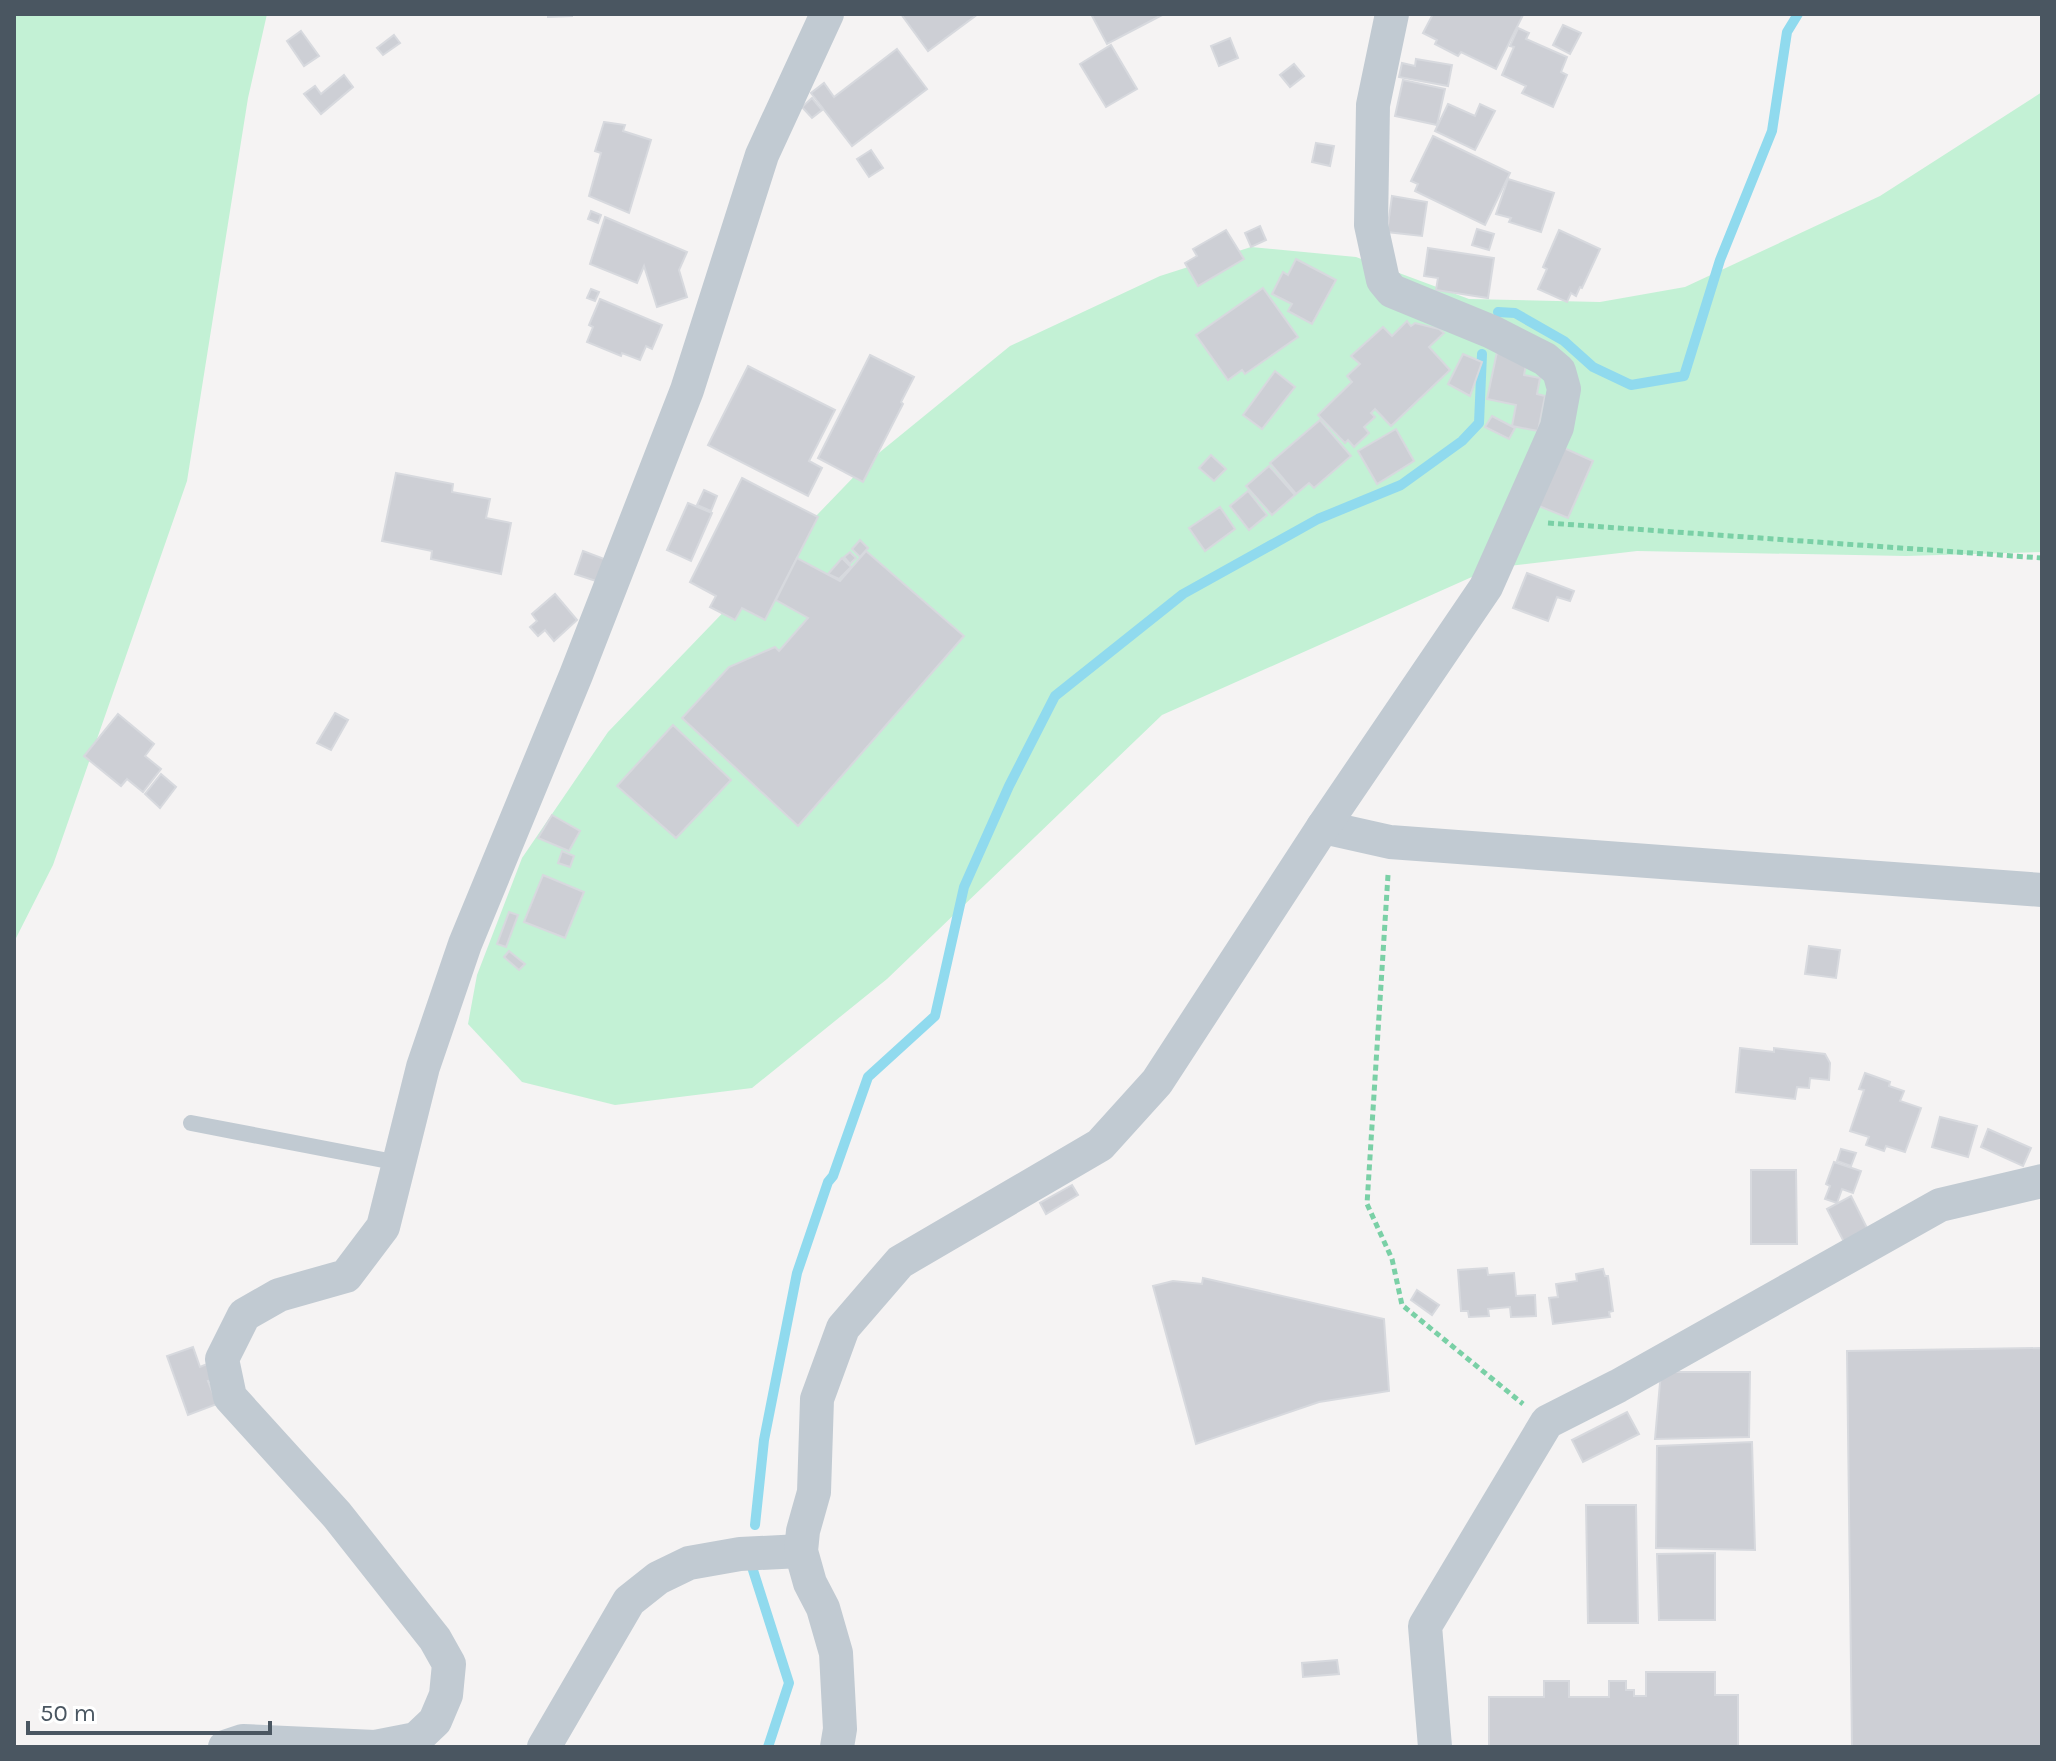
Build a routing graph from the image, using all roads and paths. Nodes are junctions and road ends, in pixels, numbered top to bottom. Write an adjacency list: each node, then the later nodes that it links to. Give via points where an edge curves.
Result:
1 (827, 14): 9 (street, via 762,155 687,390 465,944 423,1067)
2 (1392, 14): 3 (street, via 1373,105 1371,225 1383,280 1392,291 1545,359 1559,371 1564,389 1557,427)
3 (1516, 520): 4 (path); 5 (street, via 1486,587)
4 (2042, 558)
5 (1323, 827): 6 (street); 12 (street, via 1157,1082 1100,1145 900,1262 843,1328 817,1399 814,1492)
6 (1390, 842): 7 (street); 11 (path, via 1367,1204 1392,1259 1402,1305)
7 (2042, 890)
8 (191, 1123): 9 (lane)
9 (399, 1163): 13 (street, via 383,1227 346,1276 279,1295 244,1315 222,1359 230,1397 337,1515 435,1639 449,1664 446,1695 435,1721 416,1739 375,1747 243,1741)
10 (2042, 1181): 11 (street, via 1940,1205)
11 (1547, 1422): 16 (street, via 1425,1626)
12 (801, 1551): 14 (street, via 689,1563 658,1578 629,1601); 15 (street, via 836,1653)
13 (225, 1747)
14 (544, 1747)
15 (837, 1747)
16 (1435, 1747)

